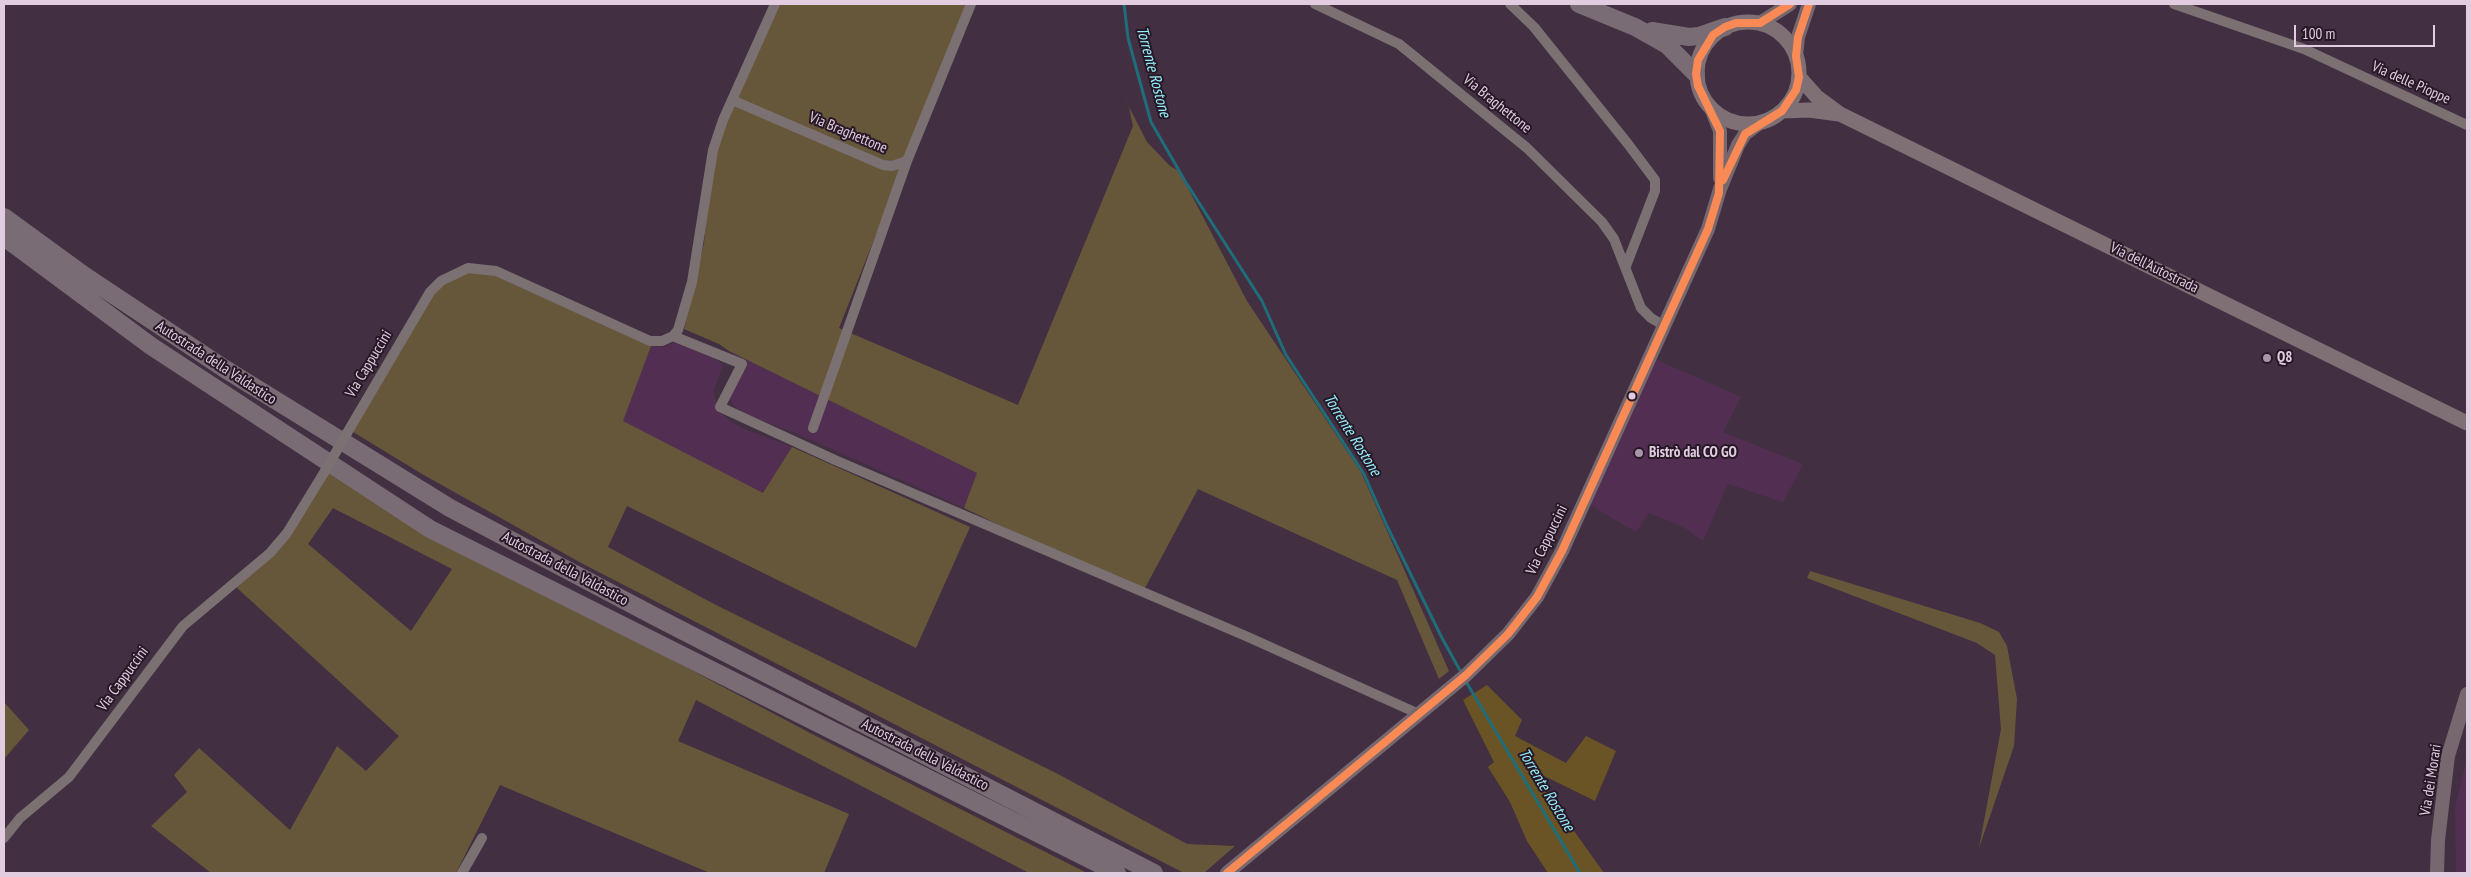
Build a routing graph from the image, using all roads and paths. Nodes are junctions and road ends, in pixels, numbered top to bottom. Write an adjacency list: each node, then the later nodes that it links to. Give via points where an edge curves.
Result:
1 (776, 4): 15 (street)
2 (971, 4): 21 (street)
3 (1315, 4): 25 (street, Via Braghettone, via 1399,44 1527,148 1602,222)
4 (1510, 4): 25 (street, via 1534,27 1655,180 1655,191)
5 (1579, 4): 10 (highway)
6 (1790, 4): 9 (main road)
7 (1809, 4): 12 (main road, via 1798,37)
8 (2174, 4): 20 (street, Via delle Pioppe, via 2304,49)
9 (1760, 23): 11 (main road, via 1736,23); 12 (main road, via 1784,36)
10 (1635, 27): 11 (highway, via 1689,37); 13 (highway, via 1667,45)
11 (1725, 27): 13 (main road, via 1704,46)
12 (1796, 56): 14 (main road)
13 (1696, 74): 16 (main road, via 1698,86)
14 (1799, 77): 17 (main road, via 1796,90); 18 (main road, via 1817,97)
15 (732, 100): 21 (street, Via Braghettone, via 883,164 892,166); 27 (street, via 713,150 692,282 678,330)
16 (1711, 108): 19 (main road, via 1734,122); 22 (main road, Via Cappuccini, via 1720,132)
17 (1782, 111): 18 (main road); 19 (main road)
18 (1840, 114): 28 (main road, Via dell'Autostrada)
19 (1761, 122): 22 (main road, Via Cappuccini, via 1745,134 1738,145)
20 (2467, 125)
21 (907, 160): 29 (street)
22 (1720, 189): 26 (main road, Via Cappuccini, via 1708,229)
23 (4, 217): 36 (highway, Autostrada della Valdastico, via 176,338 450,508)
24 (4, 237): 35 (highway, Autostrada della Valdastico, via 151,346 430,529)
25 (1626, 266): 26 (street, Via Braghettone, via 1641,308)
26 (1663, 325): 31 (main road, Via Cappuccini, via 1562,551 1537,597 1508,634)
27 (673, 336): 31 (street, via 742,364 720,407); 32 (street, Via Cappuccini, bridge, via 662,341 650,341 496,271 468,268 441,281 430,292 287,533 270,553 183,626 69,777 20,818)
28 (2467, 423)
29 (813, 428)
30 (2467, 694): 38 (main road, Via dei Morari, via 2448,756)
31 (1419, 714): 37 (main road, Via Cappuccini)
32 (4, 838)
33 (482, 838): 34 (street)
34 (462, 873)
35 (1117, 873)
36 (1154, 873)
37 (1227, 873)
38 (2437, 873)

